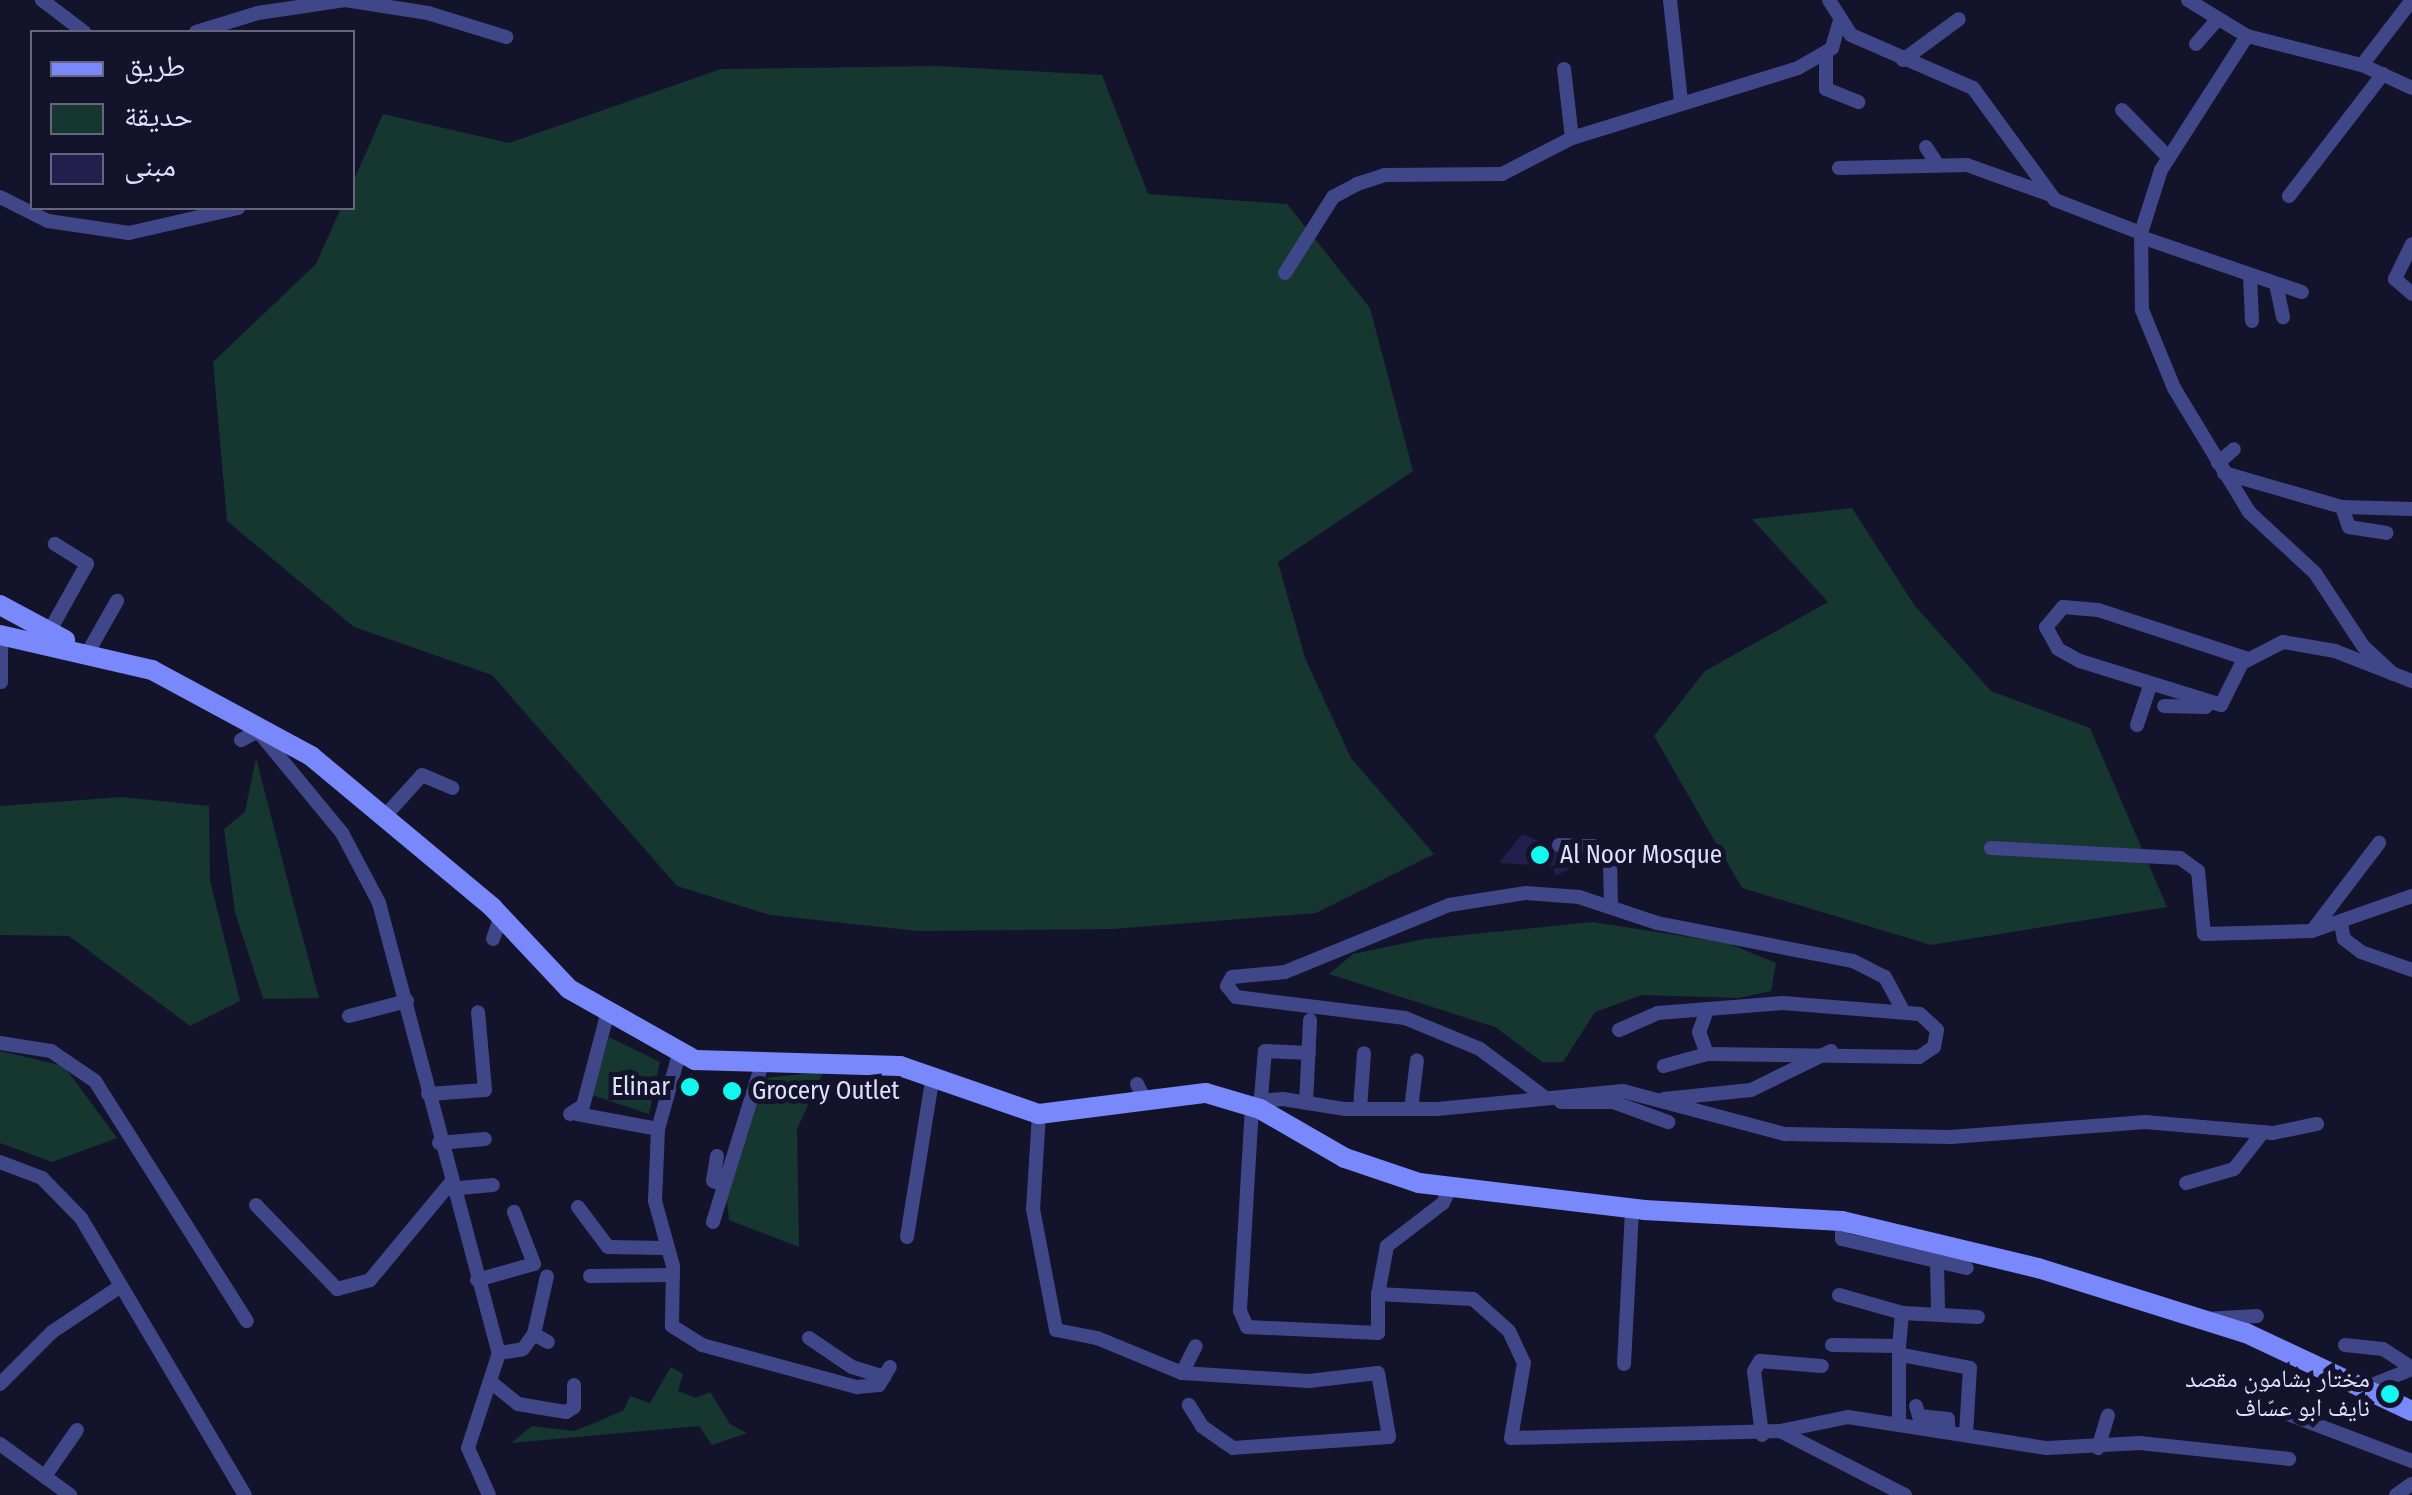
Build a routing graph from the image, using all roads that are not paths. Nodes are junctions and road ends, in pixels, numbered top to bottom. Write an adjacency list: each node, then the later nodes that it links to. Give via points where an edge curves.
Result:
1 (42, 0): 10 (street)
2 (345, 0): 11 (street, via 258,13); 13 (street, via 428,13)
3 (1670, 0): 21 (street)
4 (1829, 0): 9 (street)
5 (2188, 0): 8 (street)
6 (2411, 2): 17 (street)
7 (1958, 18): 16 (street)
8 (2217, 20): 12 (street); 14 (street)
9 (1840, 24): 15 (street); 16 (street)
10 (81, 30)
11 (203, 30)
12 (2247, 36): 17 (street); 26 (street)
13 (506, 37)
14 (2196, 44)
15 (1826, 52): 21 (street, via 1798,68); 22 (street, via 1826,89)
16 (1903, 60): 29 (street, via 1973,88)
17 (2362, 65): 19 (street)
18 (1564, 68): 24 (street)
19 (2383, 74): 20 (street); 30 (street)
20 (2411, 87)
21 (1681, 101): 24 (street)
22 (1859, 102)
23 (2122, 110): 26 (street)
24 (1572, 138): 35 (street, via 1502,174 1385,175 1357,184 1333,197)
25 (1926, 147): 27 (street)
26 (2169, 158): 33 (street)
27 (1937, 164): 28 (street); 29 (street, via 1980,167)
28 (1839, 168)
29 (2048, 194): 33 (street)
30 (2289, 196)
31 (0, 198): 32 (street, via 60,224 129,233)
32 (229, 210)
33 (2141, 235): 36 (street); 43 (street, via 2139,290 2148,331)
34 (2412, 246): 39 (street, via 2395,280)
35 (1285, 273)
36 (2250, 276): 37 (street); 41 (street)
37 (2276, 284): 38 (street); 40 (street)
38 (2302, 292)
39 (2412, 294)
40 (2283, 318)
41 (2252, 321)
42 (2234, 448): 43 (street)
43 (2221, 468): 44 (street); 53 (street, via 2249,512 2326,586)
44 (2342, 507): 45 (street); 46 (street, via 2349,527)
45 (2412, 510)
46 (2386, 533)
47 (55, 544): 50 (street, via 86,564)
48 (118, 602): 52 (street)
49 (0, 606): 50 (main road)
50 (49, 632): 52 (main road)
51 (0, 634): 52 (main road); 56 (street)
52 (86, 651): 61 (main road, via 178,681)
53 (2358, 652): 54 (street, via 2283,642); 55 (street)
54 (2248, 659): 57 (street, via 2098,610 2063,608 2048,618 2058,649); 58 (street)
55 (2412, 681)
56 (1, 682)
57 (2150, 686): 58 (street); 60 (street)
58 (2217, 704): 59 (street)
59 (2164, 706)
60 (2136, 724)
61 (253, 726): 62 (street); 64 (main road); 75 (street, via 360,861)
62 (241, 740)
63 (452, 788): 64 (street, via 422,775)
64 (385, 816): 70 (main road)
65 (2379, 843): 72 (street)
66 (1559, 846): 69 (street, via 1593,846 1610,862)
67 (1991, 848): 72 (street, via 2180,858 2198,871 2204,934)
68 (2412, 897): 71 (street)
69 (1611, 906): 77 (street, via 1657,923 1853,962 1885,976); 93 (street, via 1526,893 1448,905 1301,966 1232,978 1227,986 1236,997 1405,1018 1480,1049)
70 (501, 916): 73 (street); 79 (main road, via 569,989)
71 (2341, 924): 72 (street); 74 (street, via 2344,939 2362,952)
72 (2312, 931)
73 (493, 939)
74 (2412, 970)
75 (407, 1000): 80 (street); 94 (street)
76 (1707, 1010): 77 (street, via 1783,1003); 82 (street, via 1658,1014); 88 (street, via 1699,1032)
77 (1903, 1011): 84 (street, via 1934,1022 1928,1053)
78 (478, 1012): 94 (street, via 485,1090)
79 (607, 1014): 87 (main road); 104 (street, via 574,1114)
80 (349, 1016)
81 (1310, 1020): 85 (street)
82 (1619, 1030)
83 (0, 1043): 137 (street, via 51,1052 95,1081)
84 (1832, 1051): 88 (street); 95 (street, via 1751,1090)
85 (1309, 1053): 97 (street); 100 (street, via 1265,1051)
86 (1364, 1053): 98 (street)
87 (680, 1054): 91 (main road); 104 (street)
88 (1707, 1054): 90 (street)
89 (1417, 1060): 99 (street)
90 (1664, 1066)
91 (761, 1067): 92 (main road, via 886,1064); 110 (street)
92 (933, 1075): 101 (main road); 121 (street)
93 (1540, 1097): 95 (street, via 1623,1091); 99 (street); 102 (street, via 1612,1102)
94 (429, 1098): 96 (street); 107 (street)
95 (1655, 1099): 105 (street, via 1785,1134 1950,1137 2145,1122)
96 (482, 1101)
97 (1306, 1103): 98 (street); 100 (street, via 1272,1100)
98 (1360, 1109): 99 (street)
99 (1411, 1109)
100 (1260, 1110): 101 (main road, via 1206,1094 1141,1091); 114 (main road, via 1382,1173); 130 (street, via 1240,1310 1247,1327 1378,1334)
101 (1039, 1114): 147 (street, via 1033,1210 1056,1330 1097,1338)
102 (1668, 1122)
103 (2317, 1124): 105 (street)
104 (658, 1129): 122 (street, via 655,1201)
105 (2264, 1132): 111 (street, via 2234,1169)
106 (484, 1139): 107 (street)
107 (439, 1143): 113 (street)
108 (717, 1156): 110 (street, via 713,1181)
109 (0, 1162): 129 (street, via 54,1188)
110 (721, 1184): 120 (street)
111 (2186, 1184)
112 (493, 1185): 113 (street)
113 (449, 1187): 115 (street, via 370,1280 336,1289); 128 (street)
114 (1450, 1188): 117 (main road); 130 (street, via 1443,1202 1387,1246)
115 (256, 1205)
116 (578, 1207): 122 (street, via 608,1248)
117 (1632, 1209): 119 (main road); 144 (street)
118 (514, 1212): 128 (street, via 534,1264)
119 (1842, 1221): 123 (street, via 1842,1239); 136 (main road)
120 (713, 1222)
121 (907, 1237)
122 (665, 1248): 125 (street)
123 (1937, 1262): 124 (street); 132 (street)
124 (1967, 1268)
125 (673, 1274): 127 (street); 138 (street, via 672,1326 686,1340 856,1387 879,1386 887,1372 852,1367)
126 (546, 1276): 143 (street, via 541,1338)
127 (590, 1276)
128 (477, 1280): 143 (street)
129 (121, 1286): 149 (street); 170 (street)
130 (1378, 1294): 162 (street, via 1474,1298 1508,1331 1524,1362 1511,1438)
131 (1840, 1295): 133 (street)
132 (1938, 1309)
133 (1902, 1313): 135 (street); 142 (street)
134 (2256, 1316): 136 (street)
135 (1978, 1318)
136 (2204, 1320): 151 (main road)
137 (247, 1321)
138 (809, 1338)
139 (1832, 1345): 142 (street)
140 (2345, 1345): 146 (street, via 2383,1349)
141 (1196, 1346): 147 (street)
142 (1900, 1350): 157 (street); 161 (street, via 1970,1368)
143 (499, 1353): 148 (street)
144 (1624, 1364)
145 (1822, 1366): 162 (street, via 1760,1361 1754,1371)
146 (2412, 1368): 151 (street)
147 (1182, 1373): 152 (street, via 1309,1381 1378,1373 1389,1436 1234,1448 1202,1426)
148 (492, 1383): 150 (street, via 518,1404 566,1412 574,1407); 171 (street, via 468,1448)
149 (0, 1384)
150 (574, 1386)
151 (2367, 1387): 154 (main road)
152 (1189, 1404)
153 (1916, 1406): 160 (street, via 1919,1416 1948,1420)
154 (2412, 1411)
155 (2288, 1414): 166 (street)
156 (2108, 1416): 164 (street)
157 (1900, 1424): 159 (street, via 1830,1417); 160 (street)
158 (77, 1430): 167 (street)
159 (1780, 1431): 162 (street); 172 (street)
160 (1948, 1432): 161 (street)
161 (1966, 1434): 164 (street)
162 (1762, 1435)
163 (0, 1444): 167 (street)
164 (2098, 1448): 165 (street, via 2140,1443)
165 (2289, 1458)
166 (2412, 1461)
167 (45, 1476): 169 (street)
168 (2412, 1484): 173 (street)
169 (70, 1495)
170 (245, 1495)
171 (489, 1495)
172 (1905, 1495)
173 (2396, 1495)

